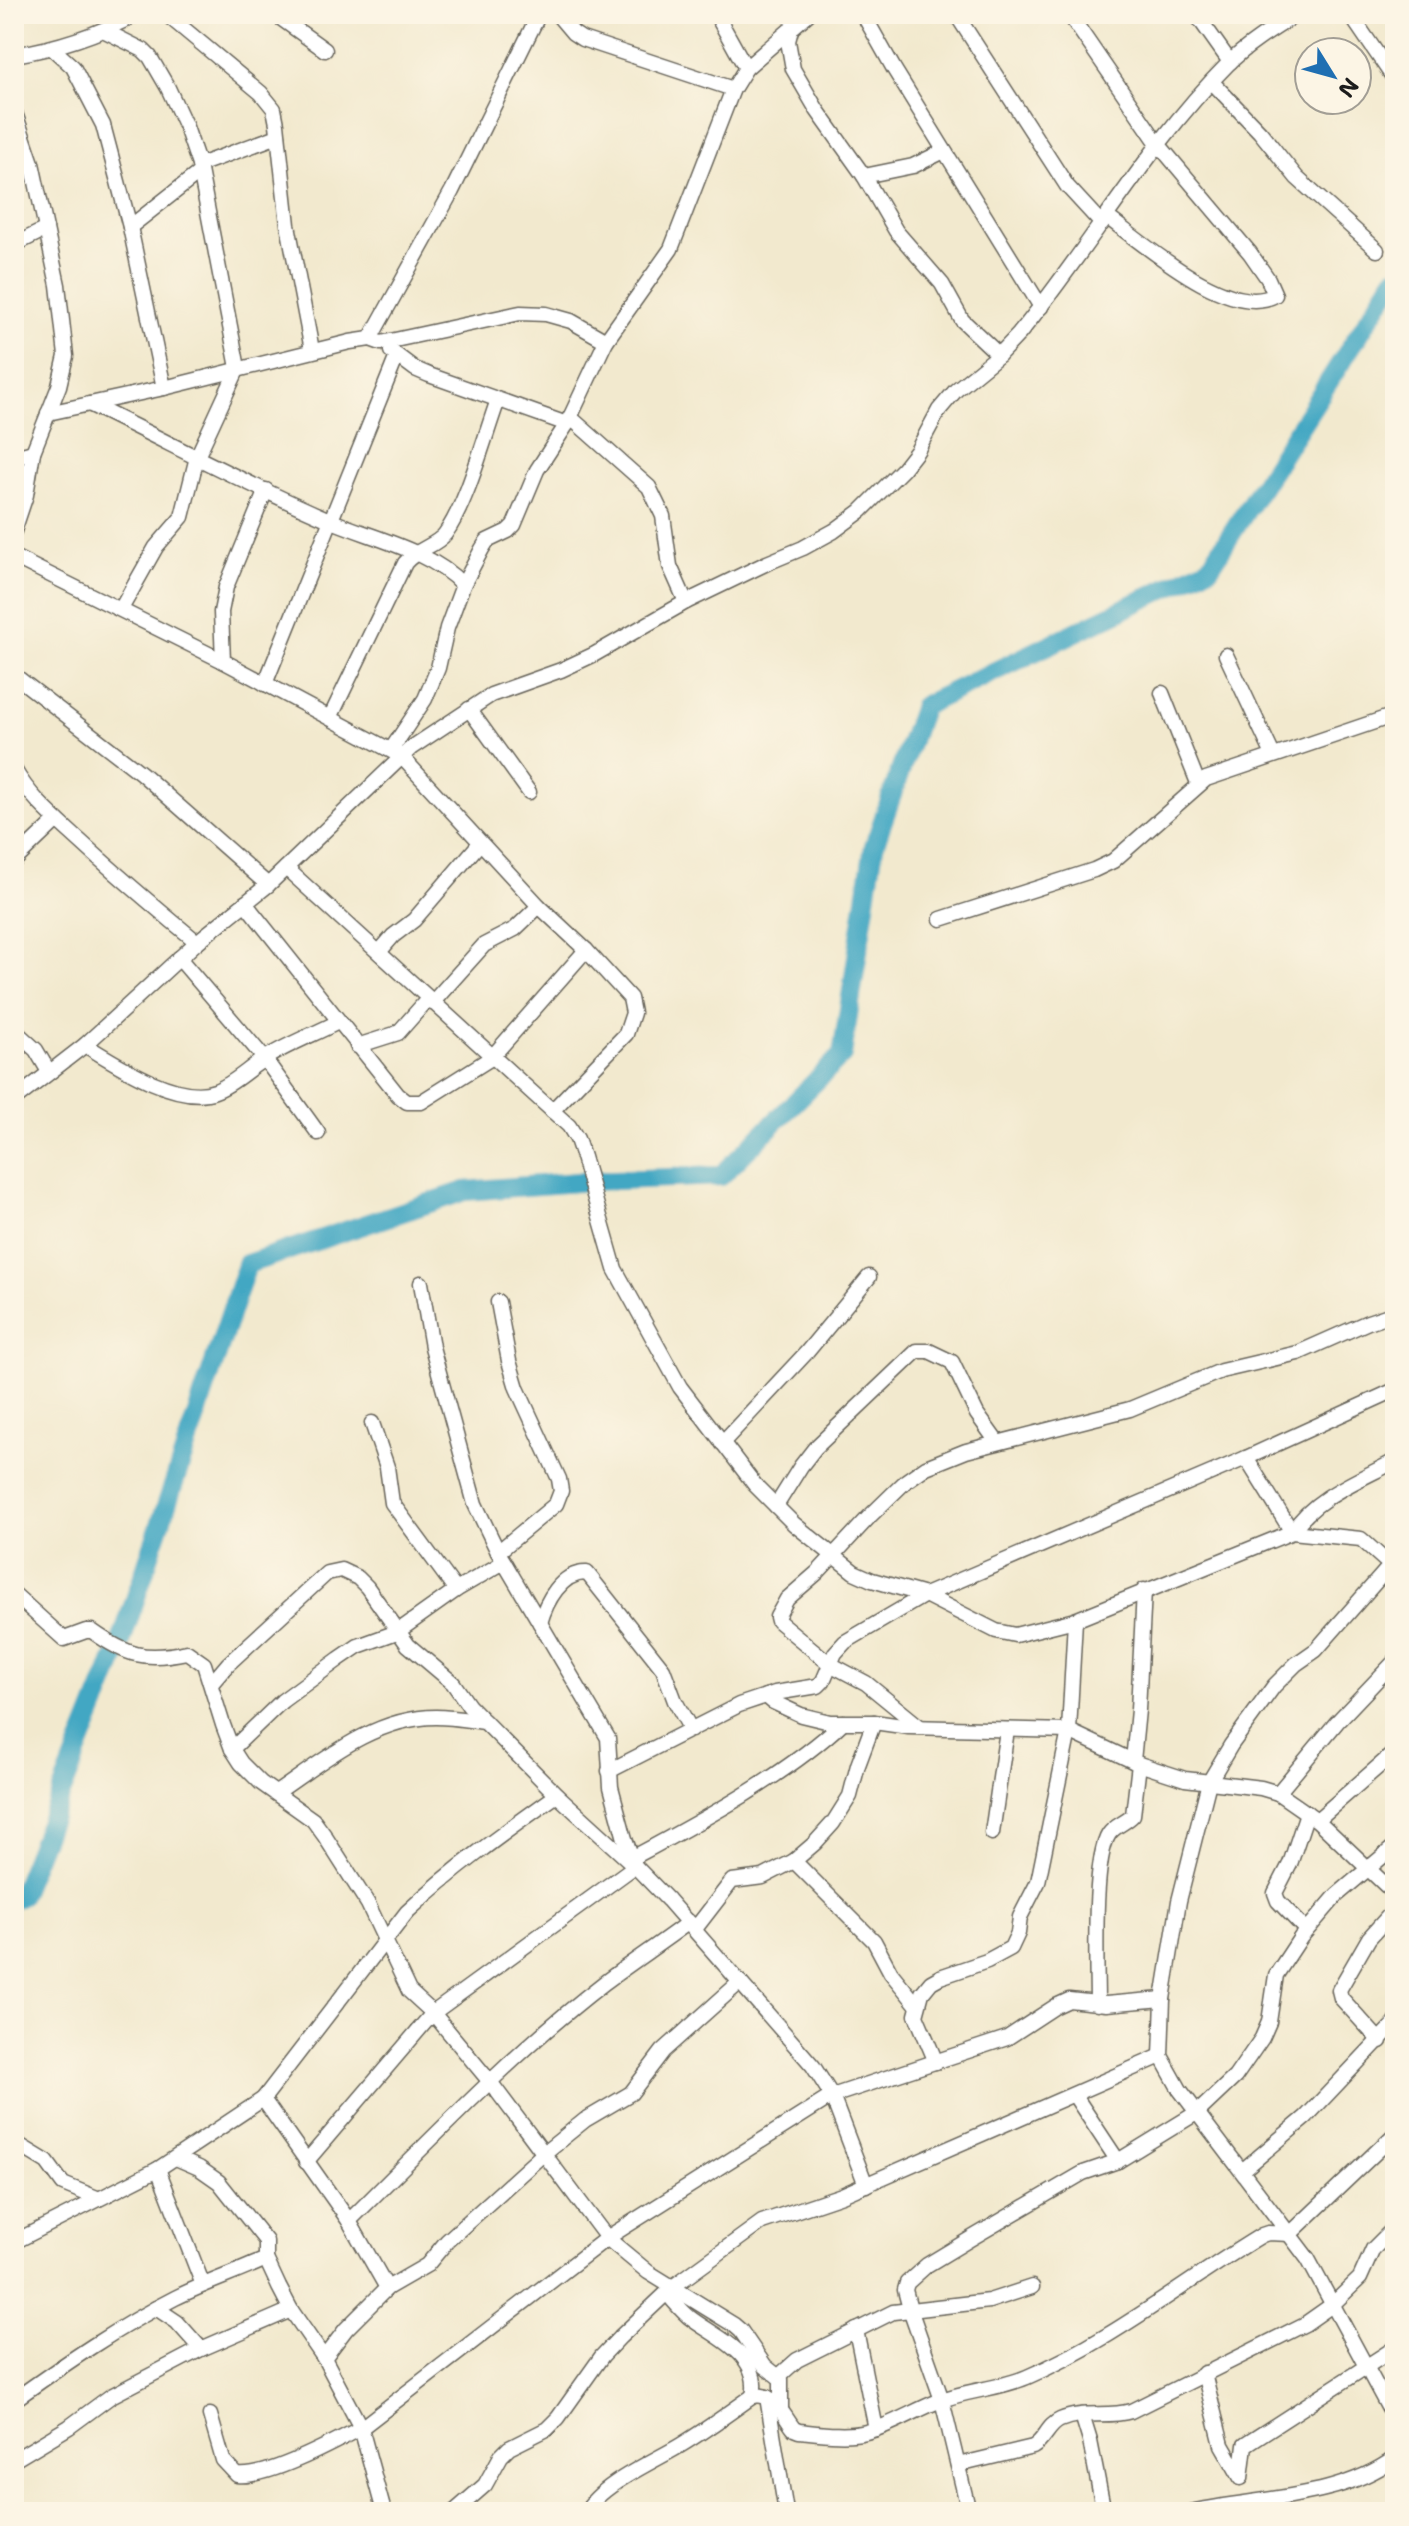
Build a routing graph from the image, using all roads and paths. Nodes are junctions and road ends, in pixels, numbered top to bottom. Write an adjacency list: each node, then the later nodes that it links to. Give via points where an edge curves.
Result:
1 (137, 14): 15 (street)
2 (166, 14): 25 (street, via 261,93 274,109)
3 (275, 14): 17 (street)
4 (539, 14): 36 (street)
5 (557, 14): 23 (street, via 582,39)
6 (716, 14): 20 (street)
7 (808, 14): 14 (street)
8 (863, 14): 27 (street)
9 (956, 14): 30 (street, via 1067,186)
10 (1069, 14): 26 (street)
11 (1196, 14): 19 (street)
12 (1297, 14): 19 (street)
13 (1350, 14): 21 (street)
14 (792, 26): 20 (street); 29 (street, via 788,41 793,69)
15 (105, 31): 16 (street); 28 (street, via 150,57 186,127)
16 (53, 49): 18 (street); 31 (street, via 73,67 103,125)
17 (325, 50)
18 (14, 55)
19 (1230, 62): 22 (street)
20 (746, 68): 23 (street)
21 (1395, 80)
22 (1212, 82): 26 (street); 34 (street, via 1297,178)
23 (733, 89): 37 (street, via 671,249)
24 (14, 110): 32 (street)
25 (278, 136): 28 (street); 38 (street, via 288,225)
26 (1159, 145): 30 (street); 30 (street, via 1250,253 1275,295 1240,298 1212,291)
27 (944, 151): 29 (street, via 913,166); 35 (street)
28 (200, 169): 31 (street); 41 (street)
29 (864, 176): 39 (street, via 896,231 942,284 962,320)
30 (1104, 220): 35 (street)
31 (130, 227): 42 (street)
32 (46, 229): 33 (street); 45 (street, via 66,338 63,372)
33 (14, 245)
34 (1377, 250)
35 (1041, 307): 39 (street)
36 (375, 341): 37 (street, via 520,313 571,321); 38 (street); 40 (street)
37 (606, 341): 46 (street)
38 (312, 350): 41 (street)
39 (999, 355): 58 (street, via 956,390 903,469 861,511 803,548)
40 (397, 356): 43 (street, via 429,375); 51 (street)
41 (238, 368): 42 (street); 49 (street)
42 (164, 388): 44 (street)
43 (498, 400): 46 (street); 53 (street, via 460,505)
44 (89, 404): 45 (street); 49 (street)
45 (48, 413): 47 (street)
46 (568, 421): 57 (street, via 537,470 514,525 487,541); 58 (street, via 649,487 663,516 670,566)
47 (33, 452): 48 (street); 52 (street)
48 (14, 457)
49 (197, 457): 50 (street); 59 (street, via 182,517 156,547)
50 (266, 490): 51 (street); 61 (street, via 226,587)
51 (331, 521): 54 (street); 63 (street)
52 (14, 531)
53 (442, 538): 54 (street); 56 (street)
54 (413, 552): 56 (street); 67 (street, via 397,575)
55 (14, 557): 59 (street)
56 (444, 569): 57 (street)
57 (463, 585): 68 (street, via 434,679)
58 (686, 602): 65 (street, via 595,654 491,695)
59 (121, 609): 61 (street)
60 (1226, 655): 69 (street)
61 (223, 661): 63 (street)
62 (14, 675): 77 (street, via 141,773)
63 (265, 684): 67 (street)
64 (1162, 693): 71 (street)
65 (469, 709): 68 (street); 72 (street)
66 (1395, 715): 69 (street)
67 (330, 718): 68 (street)
68 (396, 753): 74 (street); 76 (street)
69 (1273, 755): 71 (street)
70 (14, 769): 73 (street, via 28,792)
71 (1198, 783): 80 (street, via 1113,861)
72 (529, 792)
73 (57, 820): 75 (street); 81 (street)
74 (480, 843): 79 (street); 83 (street)
75 (14, 861)
76 (286, 868): 77 (street); 83 (street)
77 (268, 885): 78 (street)
78 (245, 903): 81 (street); 86 (street)
79 (539, 906): 82 (street); 85 (street, via 515,929 484,945)
80 (941, 919)
81 (197, 942): 84 (street)
82 (586, 950): 91 (street); 94 (street, via 630,998 633,1013 626,1034)
83 (380, 951): 85 (street)
84 (179, 958): 88 (street); 90 (street)
85 (430, 1001): 89 (street, via 398,1033); 91 (street)
86 (338, 1022): 89 (street); 90 (street)
87 (14, 1030): 92 (street, via 36,1050)
88 (85, 1045): 90 (street, via 132,1075 194,1093 215,1091); 92 (street)
89 (357, 1046): 91 (street, via 398,1095 414,1103)
90 (264, 1058): 95 (street)
91 (491, 1058): 94 (street)
92 (49, 1072): 93 (street)
93 (14, 1100)
94 (552, 1111): 103 (street, via 577,1139 615,1269 680,1387)
95 (318, 1133)
96 (869, 1277): 103 (street)
97 (421, 1283): 108 (street, via 432,1347 475,1504)
98 (498, 1302): 108 (street, via 517,1388 561,1491 556,1504)
99 (1395, 1313): 102 (street, via 1298,1353 1221,1371 1130,1409)
100 (1395, 1390): 104 (street)
101 (372, 1423): 111 (street, via 392,1503)
102 (997, 1442): 106 (street, via 952,1362 917,1351 815,1448); 109 (street, via 916,1474)
103 (722, 1443): 106 (street)
104 (1246, 1458): 107 (street); 114 (street)
105 (1395, 1461): 107 (street, via 1318,1504)
106 (776, 1506): 109 (street)
107 (1292, 1532): 110 (street, via 1361,1539); 112 (street)
108 (501, 1557): 111 (street); 116 (street)
109 (833, 1557): 114 (street, via 872,1580); 121 (street, via 787,1599 777,1617)
110 (1391, 1568): 135 (street, via 1316,1650 1274,1686)
111 (456, 1590): 117 (street)
112 (1144, 1590): 115 (street); 133 (street)
113 (14, 1594): 119 (street, via 64,1639 92,1631 137,1657 187,1652)
114 (925, 1595): 115 (street, via 983,1626 1015,1635); 121 (street, via 845,1642)
115 (1075, 1620): 130 (street)
116 (540, 1623): 128 (street, via 560,1585 587,1573 663,1669); 134 (street, via 608,1738)
117 (397, 1632): 120 (street, via 367,1587 350,1573 335,1570); 124 (street, via 453,1683); 131 (street, via 358,1646 306,1682)
118 (1395, 1661): 137 (street)
119 (204, 1664): 120 (street); 122 (street)
120 (228, 1664): 122 (street)
121 (830, 1664): 123 (street, via 818,1686); 127 (street, via 866,1683)
122 (211, 1684): 131 (street)
123 (766, 1696): 125 (street, via 801,1715); 128 (street)
124 (485, 1722): 136 (street, via 434,1717 393,1725 361,1737); 138 (street)
125 (843, 1722): 126 (street); 143 (street, via 799,1759)
126 (874, 1722): 127 (street); 142 (street, via 844,1807)
127 (920, 1727): 129 (street)
128 (691, 1730): 134 (street)
129 (1007, 1730): 130 (street); 140 (street)
130 (1069, 1731): 133 (street); 153 (street, via 1038,1882 1020,1917 1016,1940 1003,1954 931,1982)
131 (232, 1749): 136 (street, via 248,1771)
132 (1395, 1752): 139 (street)
133 (1136, 1762): 135 (street); 152 (street, via 1133,1815 1116,1826 1104,1846 1097,1903)
134 (609, 1771): 143 (street)
135 (1209, 1782): 137 (street); 151 (street, via 1179,1901)
136 (276, 1793): 149 (street, via 313,1820 359,1888)
137 (1278, 1793): 139 (street)
138 (557, 1795): 143 (street); 149 (street, via 435,1886)
139 (1312, 1816): 144 (street); 148 (street, via 1275,1893)
140 (992, 1833)
141 (1395, 1846): 144 (street)
142 (794, 1861): 147 (street, via 763,1877 732,1881); 153 (street, via 874,1941)
143 (634, 1862): 147 (street); 154 (street)
144 (1369, 1869): 145 (street); 148 (street)
145 (1395, 1894)
146 (1395, 1909): 156 (street, via 1369,1938 1339,1990)
147 (692, 1926): 150 (street); 159 (street, via 603,1984)
148 (1306, 1930): 163 (street, via 1276,1975 1262,2038 1235,2077)
149 (384, 1940): 154 (street, via 409,1991); 162 (street)
150 (740, 1982): 160 (street, via 813,2066); 166 (street, via 663,2051 631,2093 585,2120)
151 (1163, 1999): 152 (street); 157 (street)
152 (1097, 2004): 158 (street, via 1069,2000 1007,2038)
153 (917, 2005): 158 (street, via 919,2027)
154 (433, 2013): 159 (street); 169 (street)
155 (1395, 2023): 156 (street)
156 (1380, 2041): 171 (street, via 1306,2117)
157 (1161, 2056): 161 (street); 163 (street)
158 (936, 2062): 160 (street)
159 (491, 2083): 166 (street); 174 (street)
160 (832, 2096): 172 (street); 177 (street)
161 (1075, 2096): 168 (street); 172 (street)
162 (263, 2099): 167 (street); 169 (street)
163 (1198, 2112): 168 (street); 171 (street)
164 (1395, 2134): 176 (street)
165 (14, 2142): 173 (street, via 47,2162 63,2184)
166 (543, 2154): 177 (street); 182 (street, via 427,2265)
167 (176, 2158): 170 (street); 179 (street, via 219,2182 266,2241)
168 (1118, 2161): 187 (street, via 1083,2173 927,2265 907,2283)
169 (306, 2162): 174 (street)
170 (158, 2169): 173 (street); 180 (street)
171 (1242, 2171): 176 (street)
172 (866, 2185): 183 (street, via 762,2222)
173 (97, 2198): 178 (street)
174 (349, 2221): 182 (street)
175 (1395, 2227): 185 (street, via 1373,2249 1360,2278)
176 (1290, 2234): 185 (street); 199 (street, via 1262,2235 1112,2333 1029,2376)
177 (607, 2238): 183 (street); 204 (street)
178 (14, 2242)
179 (266, 2259): 180 (street); 188 (street)
180 (203, 2285): 184 (street)
181 (1032, 2287): 187 (street, via 989,2301)
182 (387, 2288): 193 (street)
183 (671, 2290): 196 (street, via 741,2331 765,2366); 197 (street, via 689,2317 741,2353); 214 (street, via 602,2356 558,2418 509,2448 485,2485)
184 (173, 2299): 186 (street); 189 (street)
185 (1332, 2305): 194 (street); 195 (street, via 1305,2324)
186 (156, 2308): 189 (street); 198 (street)
187 (910, 2309): 190 (street); 199 (street)
188 (291, 2310): 192 (street); 193 (street)
189 (177, 2322): 192 (street)
190 (856, 2330): 196 (street, via 797,2360); 205 (street)
191 (1395, 2348): 194 (street)
192 (201, 2349): 207 (street, via 111,2396)
193 (324, 2358): 204 (street)
194 (1366, 2368): 203 (street); 211 (street, via 1245,2445)
195 (1204, 2373): 202 (street, via 1131,2411); 211 (street, via 1222,2445)
196 (779, 2376): 200 (street)
197 (760, 2397): 200 (street); 215 (street, via 625,2478 598,2496); 216 (street)
198 (14, 2400)
199 (942, 2400): 205 (street); 208 (street)
200 (781, 2409): 205 (street, via 799,2431)
201 (210, 2415): 204 (street, via 223,2460 237,2475 246,2476 319,2450)
202 (1082, 2415): 208 (street, via 1057,2421 1033,2447); 218 (street)
203 (1395, 2420)
204 (361, 2428): 213 (street)
205 (876, 2429)
206 (1395, 2458): 209 (street)
207 (14, 2460)
208 (958, 2465): 217 (street)
209 (1377, 2471): 210 (street); 212 (street, via 1326,2490)
210 (1395, 2474)
211 (1241, 2478): 212 (street)
212 (1247, 2501): 219 (street)
213 (384, 2512)
214 (454, 2512)
215 (586, 2512)
216 (786, 2512)
217 (969, 2512)
218 (1104, 2512)
219 (1191, 2512)

